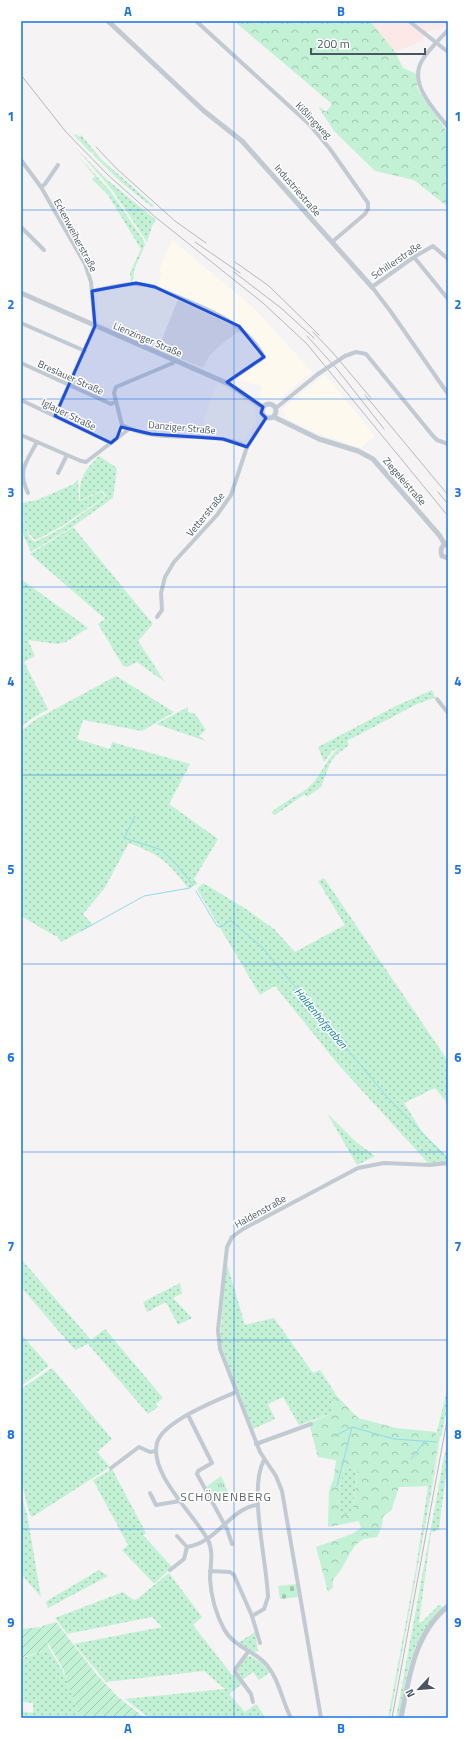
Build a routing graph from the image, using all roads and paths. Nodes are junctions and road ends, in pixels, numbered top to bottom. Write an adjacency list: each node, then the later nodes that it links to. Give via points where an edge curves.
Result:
1 (108, 21): 15 (street, Industriestraße, via 204,111 242,141)
2 (196, 21): 15 (street, Kißlingweg, via 309,124 368,203 368,209)
3 (408, 21): 5 (street)
4 (448, 30): 6 (street)
5 (425, 35): 6 (street, via 435,39); 7 (street); 9 (street, via 431,43)
6 (444, 35): 7 (street); 8 (street, via 443,43)
7 (436, 44): 8 (street); 9 (street)
8 (448, 52): 9 (street, via 437,49)
9 (427, 54): 10 (street, via 419,71 420,87)
10 (448, 128)
11 (21, 160): 13 (street, Eckenweiherstraße)
12 (58, 165): 13 (street)
13 (41, 187): 20 (street, Eckenweiherstraße, via 84,264)
14 (21, 227): 16 (street)
15 (332, 242): 19 (street, Industriestraße)
16 (44, 250)
17 (414, 257): 18 (street, Schillerstraße, via 434,246); 19 (street, Schillerstraße); 22 (street)
18 (448, 259)
19 (372, 287): 30 (street, Industriestraße)
20 (92, 291): 24 (street, Eckenweiherstraße); 28 (street, via 144,283 238,326 264,357 232,379)
21 (21, 293): 24 (street, Lienzinger Straße)
22 (448, 299)
23 (21, 323): 25 (street)
24 (95, 326): 25 (street); 26 (street, Lienzinger Straße)
25 (84, 351): 29 (street)
26 (175, 360): 28 (street, Lienzinger Straße); 32 (street, via 174,363 120,384 114,393)
27 (21, 363): 29 (street, Breslauer Straße)
28 (230, 384): 33 (street, Lienzinger Straße)
29 (69, 385): 32 (street, Breslauer Straße, via 111,404); 35 (street)
30 (448, 394)
31 (21, 400): 35 (street, Iglauer Straße)
32 (116, 402): 38 (street)
33 (263, 408): 34 (street, via 269,404); 37 (street, via 262,412)
34 (276, 408): 36 (street); 44 (street, bridge, via 345,356 356,352 366,354 433,436)
35 (55, 416): 43 (street, Iglauer Straße)
36 (274, 417): 37 (street); 49 (street, Ziegeleistraße, via 319,439 358,451 373,459)
37 (266, 418): 45 (street, Vetterstraße)
38 (122, 425): 39 (street); 41 (street)
39 (129, 429): 41 (street); 45 (street, Danziger Straße, via 174,436 223,439)
40 (21, 435): 42 (street)
41 (117, 438): 43 (street)
42 (37, 442): 46 (street); 48 (street, via 22,471 22,482)
43 (111, 443): 46 (street, via 86,462)
44 (448, 444)
45 (247, 447): 51 (street, Vetterstraße, via 231,495 217,516 174,562 165,577 161,593 162,610)
46 (67, 455): 47 (street)
47 (58, 473)
48 (28, 493)
49 (446, 544): 50 (street, Ziegeleistraße, via 441,548 441,553)
50 (448, 558)
51 (157, 617)
52 (437, 699): 53 (street)
53 (448, 713)
54 (448, 1163): 55 (street, Haldenstraße, via 384,1163 358,1168 232,1237 225,1255 218,1336 222,1356)
55 (236, 1392): 56 (street, via 204,1405); 58 (street, Haldenstraße)
56 (188, 1416): 59 (street, via 162,1433); 65 (street, via 212,1462 197,1474)
57 (311, 1424): 58 (street)
58 (256, 1444): 60 (street, Haldenstraße)
59 (156, 1451): 61 (street, via 150,1452 139,1447); 63 (street, via 163,1474)
60 (264, 1460): 64 (street); 78 (street, Haldenstraße, via 276,1476 282,1491)
61 (111, 1468)
62 (150, 1493): 63 (street, via 156,1505)
63 (180, 1501): 67 (street)
64 (258, 1505): 65 (street, via 248,1507); 73 (street, via 268,1597 264,1609)
65 (225, 1525): 67 (street); 68 (street)
66 (177, 1536): 69 (street)
67 (208, 1540): 69 (street); 71 (street, via 211,1551)
68 (232, 1544)
69 (187, 1547): 70 (street, via 184,1559)
70 (170, 1570)
71 (210, 1571): 73 (street, via 230,1572 234,1575); 75 (street, via 214,1603 220,1620 231,1639)
72 (448, 1606): 79 (street, via 435,1620 417,1650)
73 (252, 1616): 74 (street)
74 (260, 1643)
75 (248, 1652): 76 (street, via 236,1668 236,1672 251,1694); 77 (street, via 264,1663 273,1674)
76 (253, 1702)
77 (291, 1718)
78 (321, 1718)
79 (401, 1718)

